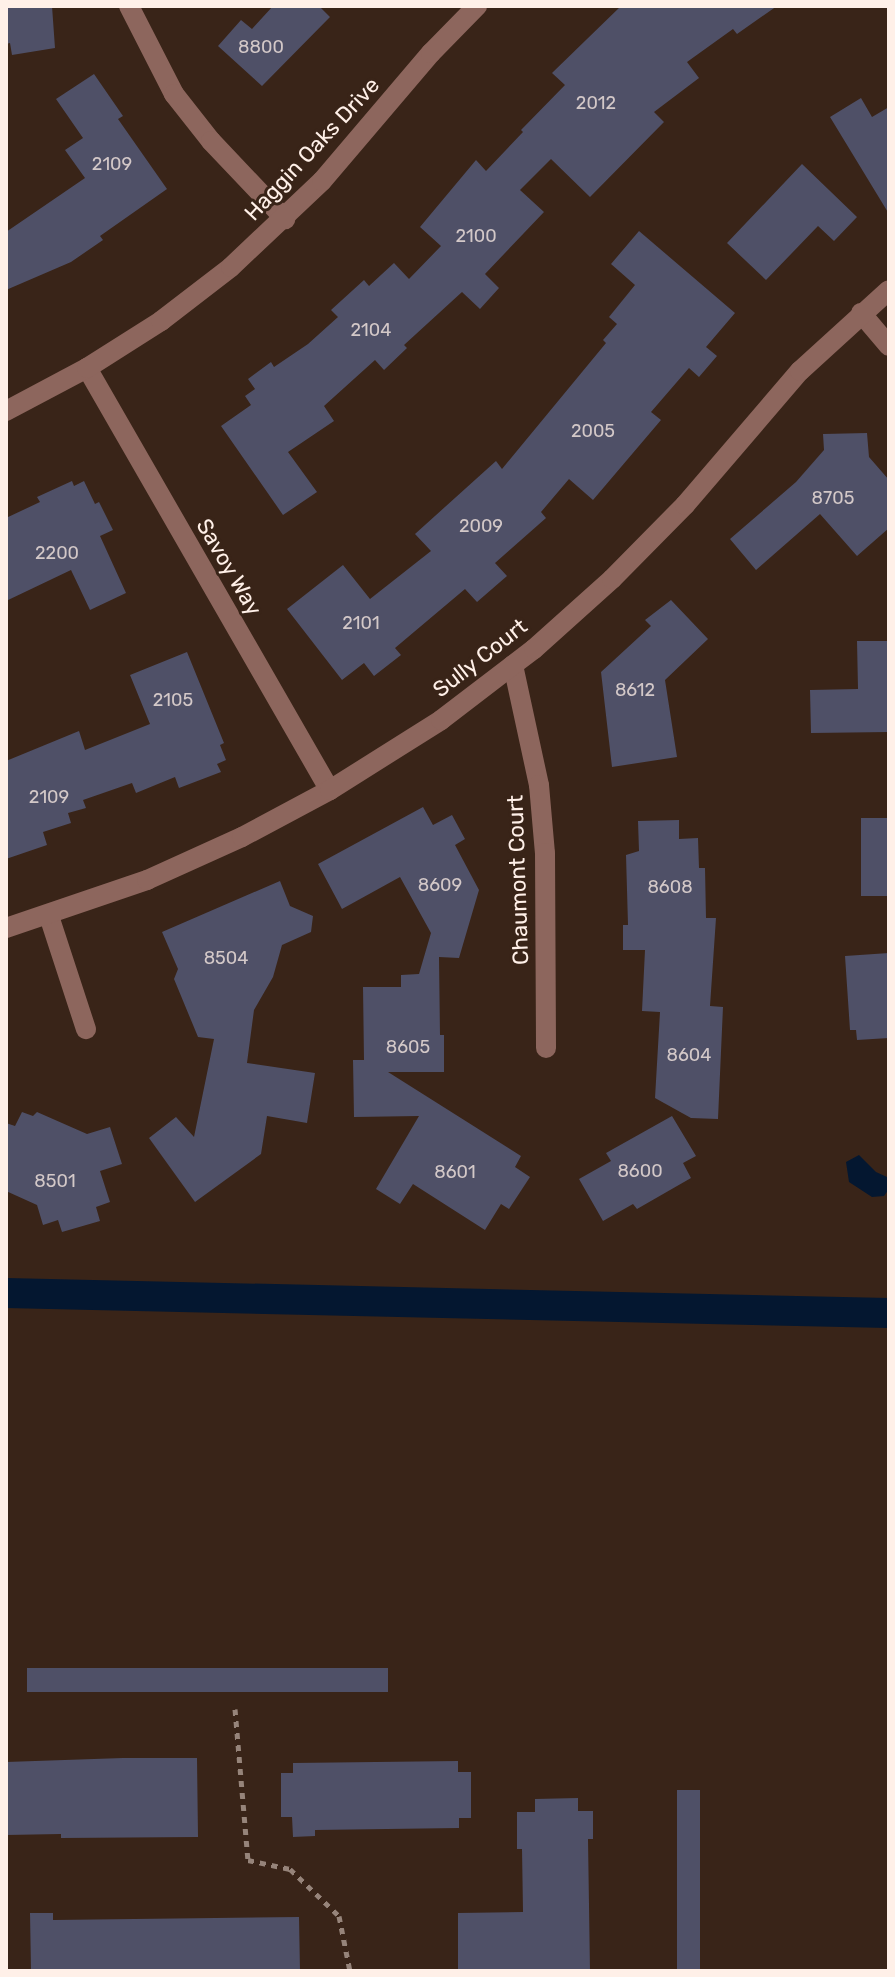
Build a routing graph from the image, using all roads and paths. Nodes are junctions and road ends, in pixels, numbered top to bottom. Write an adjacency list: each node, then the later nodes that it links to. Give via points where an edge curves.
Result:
1 (129, 6): 3 (street, via 174,94)
2 (477, 6): 3 (street, Haggin Oaks Drive)
3 (285, 219): 7 (street, Haggin Oaks Drive, via 172,312)
4 (889, 290): 5 (street, Sully Court)
5 (861, 313): 6 (street); 9 (street, Sully Court, via 800,371 633,558)
6 (889, 346)
7 (87, 368): 8 (street, Haggin Oaks Drive); 10 (street, Savoy Way)
8 (6, 411)
9 (513, 665): 10 (street, Sully Court, via 441,720); 14 (street, Chaumont Court, via 539,785 544,839)
10 (330, 790): 11 (street, Sully Court, via 147,880)
11 (49, 916): 12 (street, Sully Court); 13 (street)
12 (6, 928)
13 (86, 1029)
14 (546, 1048)
15 (235, 1709): 16 (path, via 248,1860 290,1869 339,1916)
16 (350, 1971)

